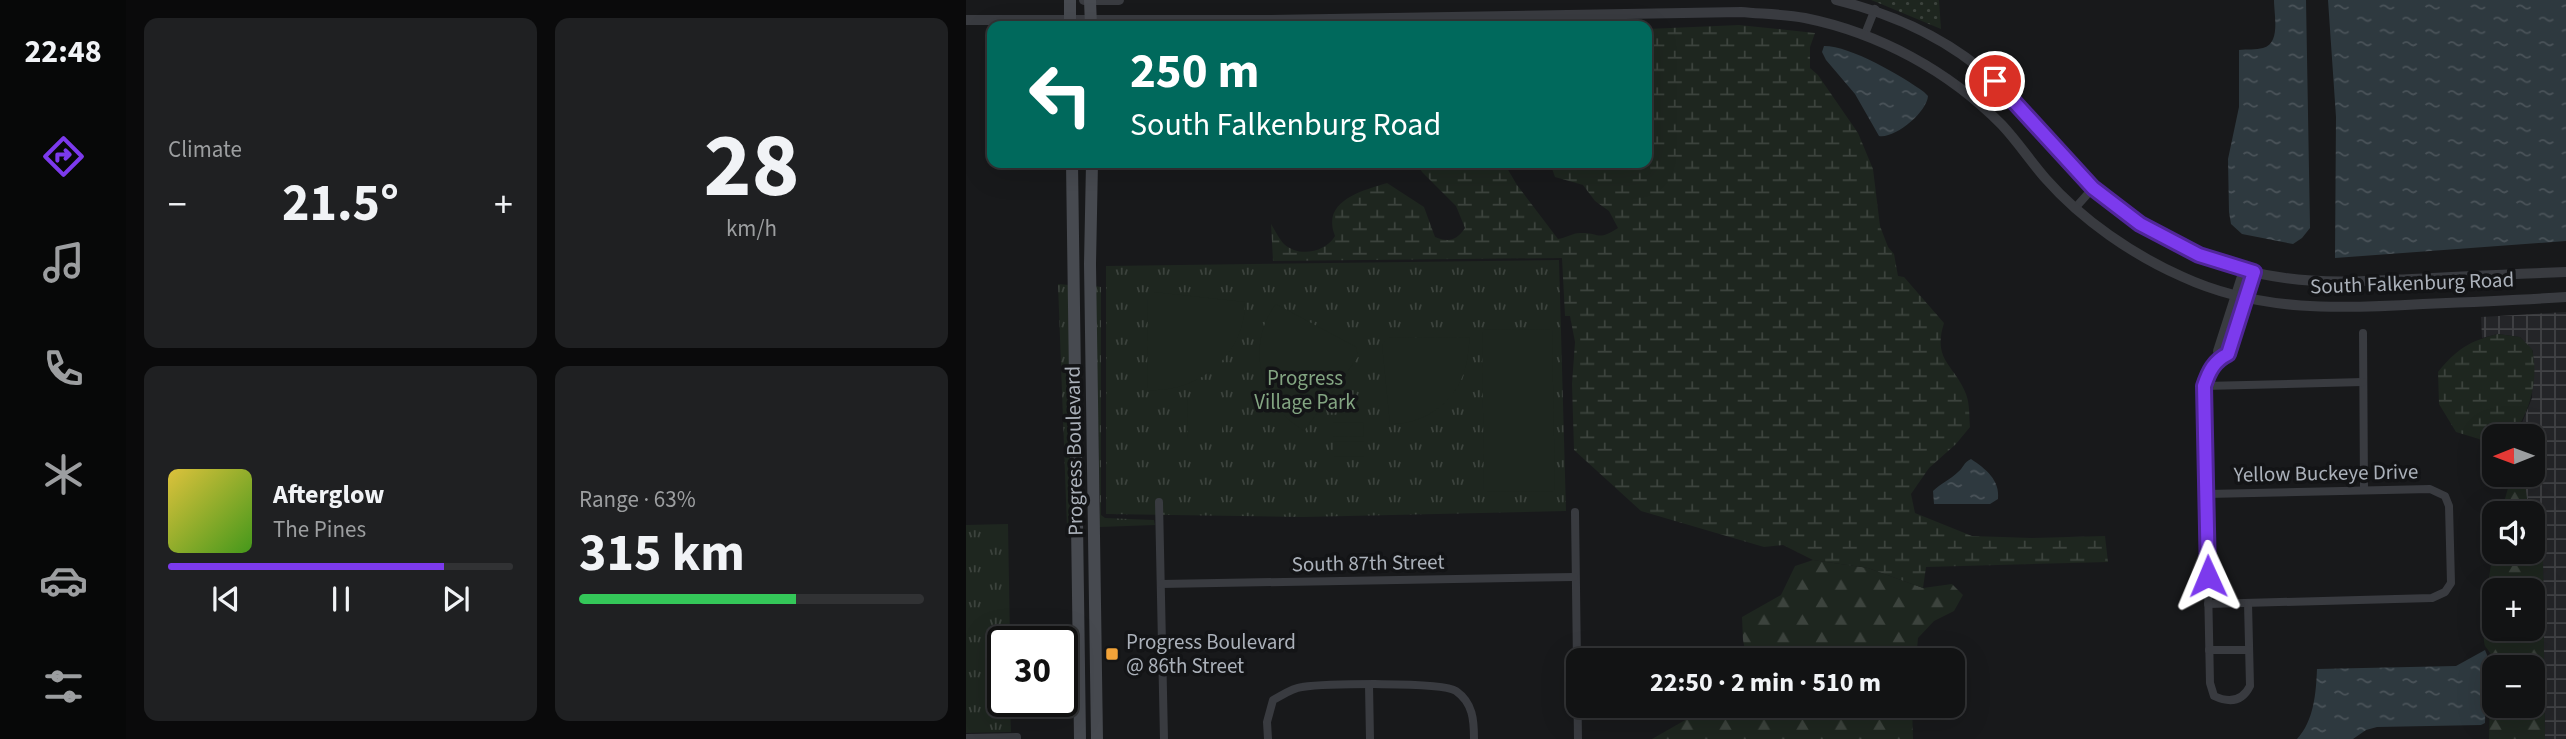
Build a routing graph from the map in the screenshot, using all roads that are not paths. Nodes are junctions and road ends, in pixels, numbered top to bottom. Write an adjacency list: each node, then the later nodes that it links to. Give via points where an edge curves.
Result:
1 (1070, 0): 9 (main road)
2 (1084, 0): 3 (street)
3 (1090, 0): 4 (street); 10 (main road)
4 (1119, 0)
5 (1836, 0): 6 (street, South Falkenburg Road)
6 (1875, 9): 12 (street); 15 (street, South Falkenburg Road, via 1944,44 1995,81)
7 (966, 20): 8 (street, South Falkenburg Road)
8 (992, 21)
9 (1070, 21)
10 (1091, 21)
11 (1254, 21): 12 (street, South Falkenburg Road, via 1741,12 1803,17)
12 (1865, 34): 16 (street, South Falkenburg Road, via 1955,84 2002,125 2047,181)
13 (1072, 168): 25 (main road, Progress Boulevard)
14 (1092, 168): 31 (main road, Progress Boulevard)
15 (2093, 188): 16 (street); 17 (street, South Falkenburg Road, via 2140,224 2199,255)
16 (2076, 207): 19 (street, South Falkenburg Road, via 2121,244 2184,278)
17 (2249, 271): 18 (street, South Falkenburg Road, via 2286,279 2349,282); 19 (street)
18 (2566, 272)
19 (2241, 296): 20 (street, South Falkenburg Road, via 2273,304 2343,309); 22 (street); 23 (street)
20 (2566, 297)
21 (2363, 333): 26 (street)
22 (2222, 335): 23 (street); 24 (street, via 2217,351)
23 (2234, 339): 24 (street, via 2228,354)
24 (2221, 358): 27 (street)
25 (1075, 370): 31 (main road, via 1082,393 1083,492); 33 (main road, Progress Boulevard)
26 (2363, 382): 27 (street); 28 (street)
27 (2204, 386): 29 (street)
28 (2364, 490): 29 (street, Yellow Buckeye Drive); 36 (street, Yellow Buckeye Drive, via 2430,489 2445,496 2451,583 2445,592 2431,598)
29 (2207, 494): 37 (street)
30 (1159, 502): 35 (street)
31 (1094, 504): 33 (main road, via 1086,507); 38 (main road, Progress Boulevard)
32 (1575, 512): 34 (street)
33 (1077, 533): 39 (main road, Progress Boulevard)
34 (1574, 577): 35 (street, South 87th Street); 51 (street)
35 (1161, 583): 47 (street)
36 (2248, 603): 37 (street, Yellow Buckeye Drive); 41 (street)
37 (2208, 604): 40 (street)
38 (1095, 621): 39 (main road); 46 (main road, Progress Boulevard)
39 (1078, 622): 45 (main road, Progress Boulevard)
40 (2209, 650): 41 (street); 41 (street, via 2210,683 2214,696 2224,700 2237,700 2250,686)
41 (2249, 650)
42 (1369, 685): 48 (street, via 1299,687 1273,700); 49 (street); 50 (street, via 1425,684 1454,689 1464,698 1474,720)
43 (966, 738): 44 (street)
44 (1017, 738)
45 (1080, 739)
46 (1097, 739)
47 (1164, 739)
48 (1268, 739)
49 (1370, 739)
50 (1474, 739)
51 (1577, 739)

